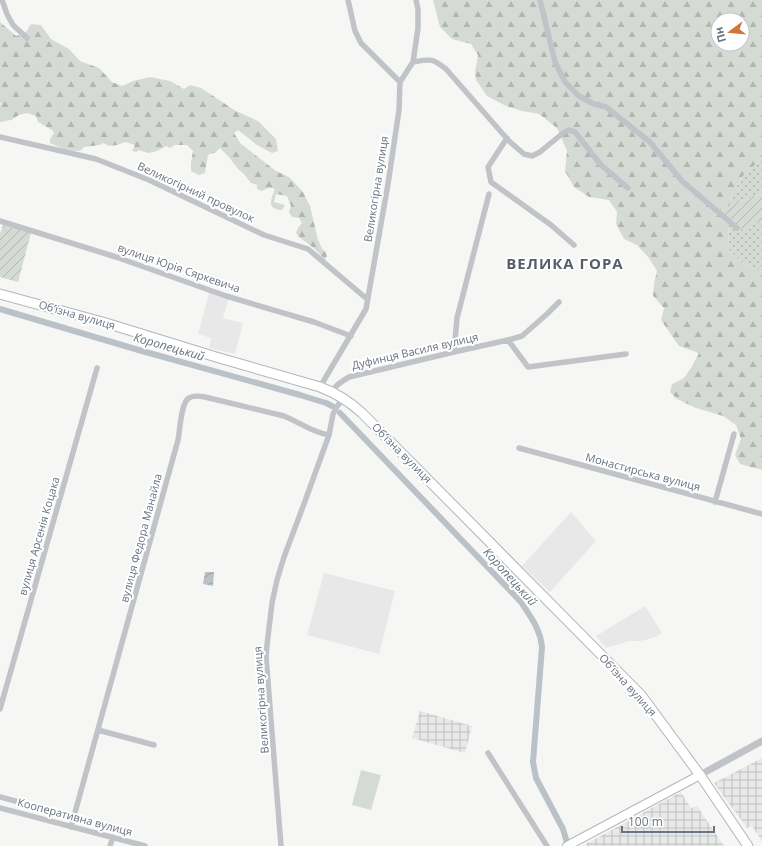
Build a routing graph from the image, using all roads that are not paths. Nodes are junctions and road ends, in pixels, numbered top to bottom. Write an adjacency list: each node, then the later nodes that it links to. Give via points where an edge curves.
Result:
1 (2, 0): 5 (street, via 12,25)
2 (348, 0): 7 (street, via 355,31 361,43)
3 (416, 0): 6 (street, via 418,28)
4 (540, 0): 13 (street, via 555,62 565,82 579,96 606,107 650,142 682,181)
5 (28, 38)
6 (413, 62): 7 (street); 9 (street, via 438,62)
7 (400, 82): 16 (street, Великогірна вулиця, via 399,110 388,184)
8 (0, 137): 16 (street, Великогірний провулок, via 96,159 149,180 264,235 308,250)
9 (506, 138): 10 (street, via 524,154 532,156 568,130 575,132 601,165); 14 (street, via 488,167 491,182 551,225)
10 (628, 188)
11 (489, 194): 20 (street, via 457,318)
12 (0, 221): 18 (street, вулиця Юрія Сяркевича)
13 (737, 228)
14 (574, 245)
15 (0, 294): 23 (main road, Обʼїзна вулиця)
16 (367, 299): 18 (street, Великогірна вулиця, via 366,310)
17 (559, 302): 19 (street, Дуфинця Василя вулиця, via 522,336)
18 (351, 336): 23 (street, Великогірна вулиця)
19 (508, 340): 20 (street, Дуфинця Василя вулиця); 21 (street, via 528,367)
20 (454, 352): 24 (street, Дуфинця Василя вулиця, via 349,377)
21 (626, 354)
22 (97, 368): 31 (street, вулиця Арсенія Коцака)
23 (320, 387): 24 (main road, Обʼїзна вулиця)
24 (332, 391): 25 (main road, Обʼїзна вулиця)
25 (344, 398): 27 (street, Великогірна вулиця, via 333,414); 36 (main road, Обʼїзна вулиця, via 367,418 636,690)
26 (734, 434): 29 (street)
27 (329, 435): 32 (street, вулиця Федора Манайла, via 310,430 284,416 205,397 188,398); 44 (street, Великогірна вулиця, via 282,563 272,603 267,645)
28 (519, 448): 29 (street, Монастирська вулиця)
29 (715, 502): 30 (street, Монастирська вулиця)
30 (762, 514)
31 (0, 709)
32 (98, 730): 34 (street); 40 (street, вулиця Федора Манайла)
33 (762, 741): 36 (street)
34 (154, 745)
35 (488, 753): 45 (street)
36 (700, 775): 46 (main road); 47 (main road, Обʼїзна вулиця)
37 (0, 798): 38 (street, Кооперативна вулиця)
38 (19, 802)
39 (0, 808): 40 (street, Кооперативна вулиця)
40 (71, 826): 41 (street, Кооперативна вулиця)
41 (113, 838): 42 (street); 43 (street, Кооперативна вулиця)
42 (110, 846)
43 (145, 846)
44 (281, 846)
45 (547, 846)
46 (567, 846)
47 (748, 846)

